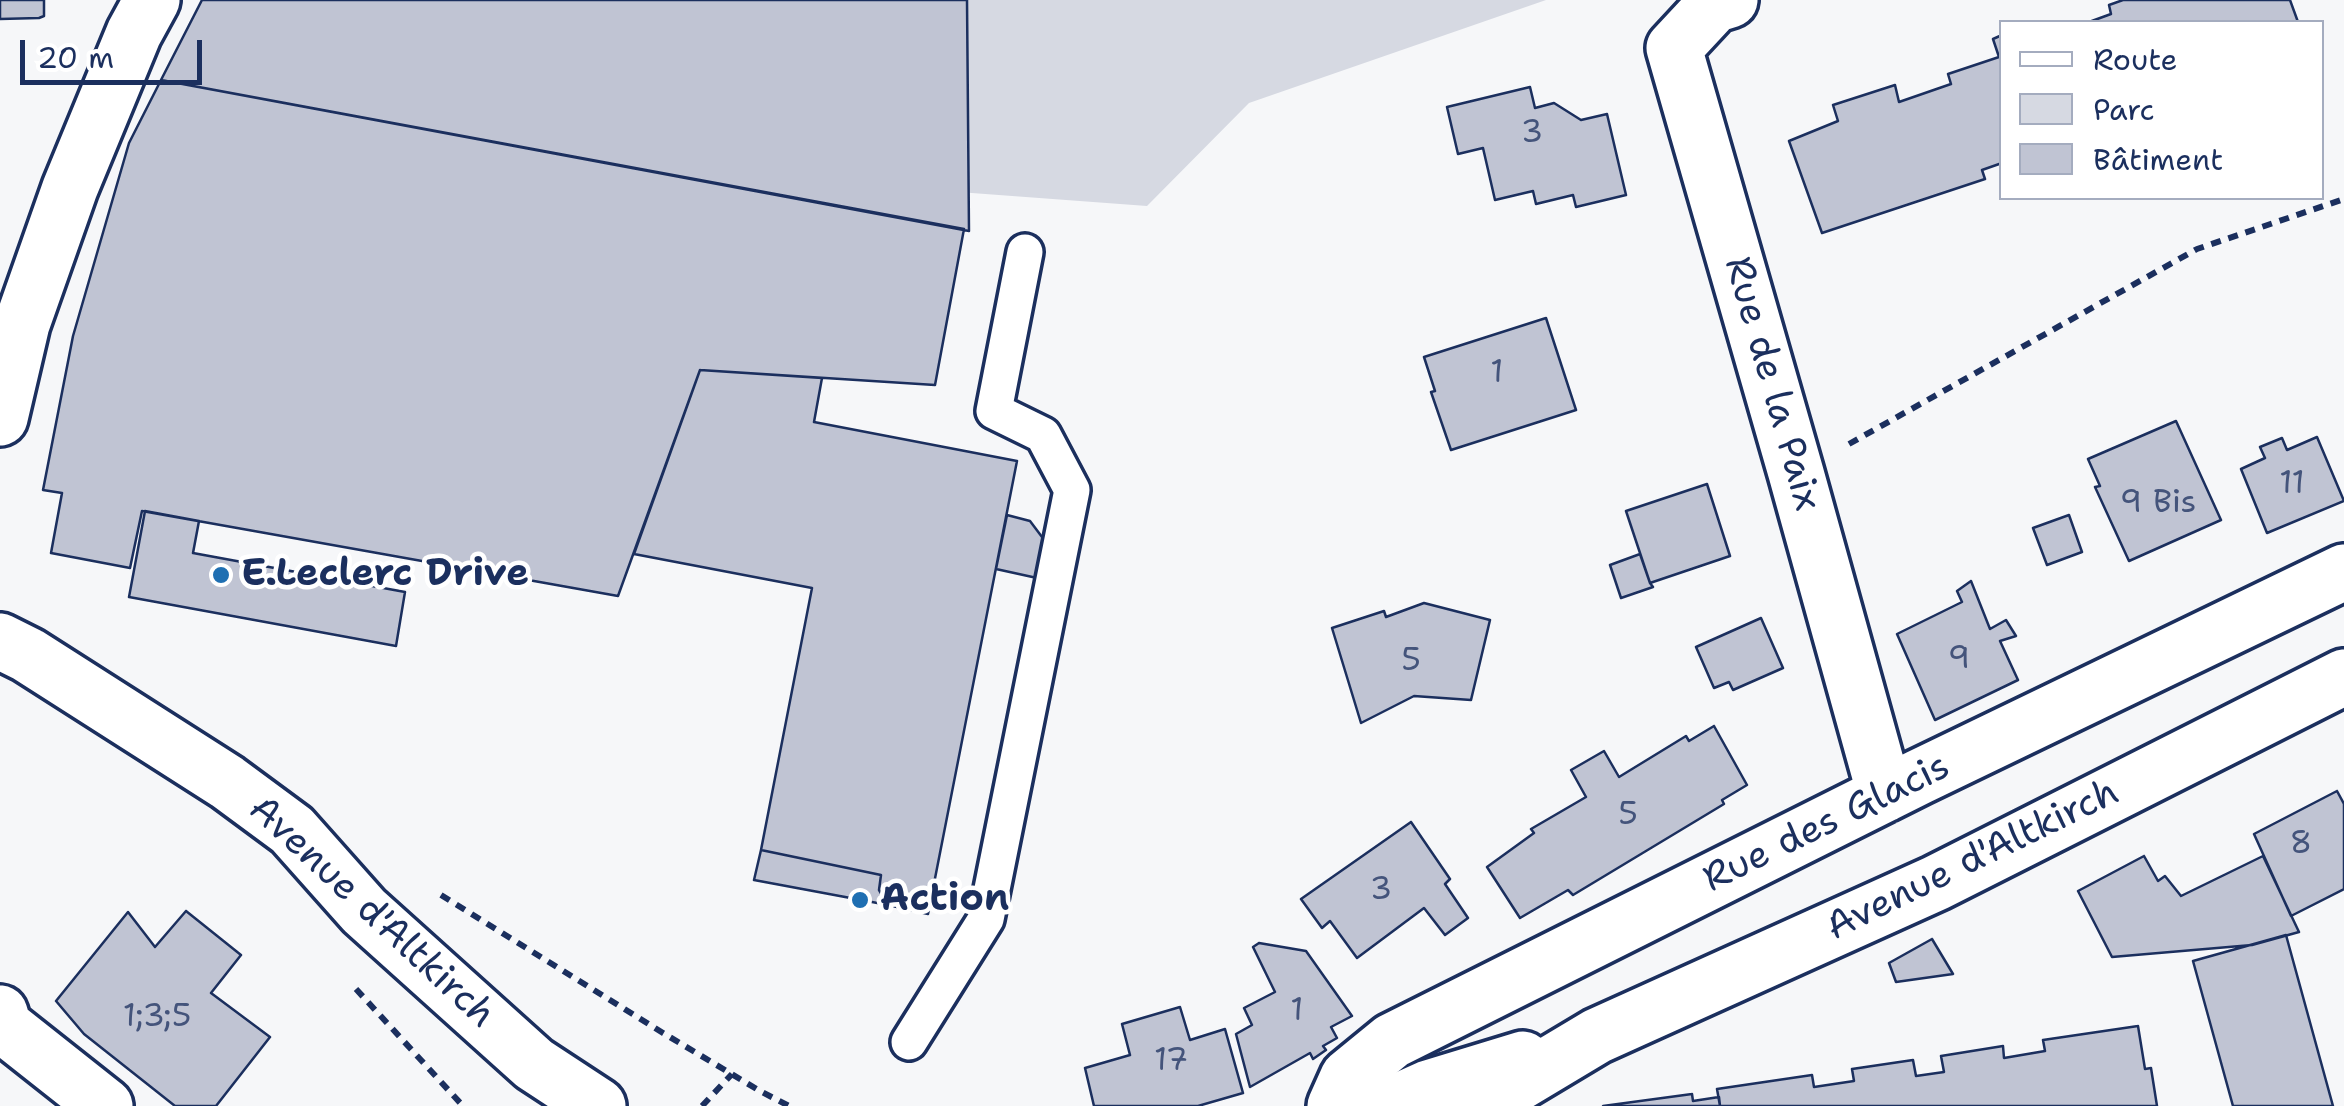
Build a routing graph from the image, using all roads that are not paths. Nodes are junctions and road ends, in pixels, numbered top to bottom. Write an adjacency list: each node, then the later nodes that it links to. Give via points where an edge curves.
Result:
1 (152, 0): 4 (street, via 70,188 22,324)
2 (1730, 0): 9 (street, Rue de la Paix, via 1714,5 1674,48)
3 (1025, 252): 12 (lane, via 994,411 1043,435 1072,490 986,919)
4 (0, 418)
5 (2344, 572): 9 (street, Rue des Glacis)
6 (0, 606): 7 (street)
7 (9, 657): 13 (street, Avenue d'Altkirch, via 227,782 292,830 364,911)
8 (2344, 677): 11 (street, Avenue d'Altkirch, via 1936,884)
9 (1885, 794): 16 (street, Rue des Glacis, via 1392,1041 1348,1077)
10 (0, 1013): 14 (street, via 4,1026)
11 (1597, 1036): 17 (street, Avenue d'Altkirch); 18 (street, Avenue d'Altkirch)
12 (910, 1042)
13 (545, 1085): 15 (street, Avenue d'Altkirch)
14 (105, 1106)
15 (598, 1106)
16 (1335, 1106)
17 (1388, 1106)
18 (1480, 1106)

